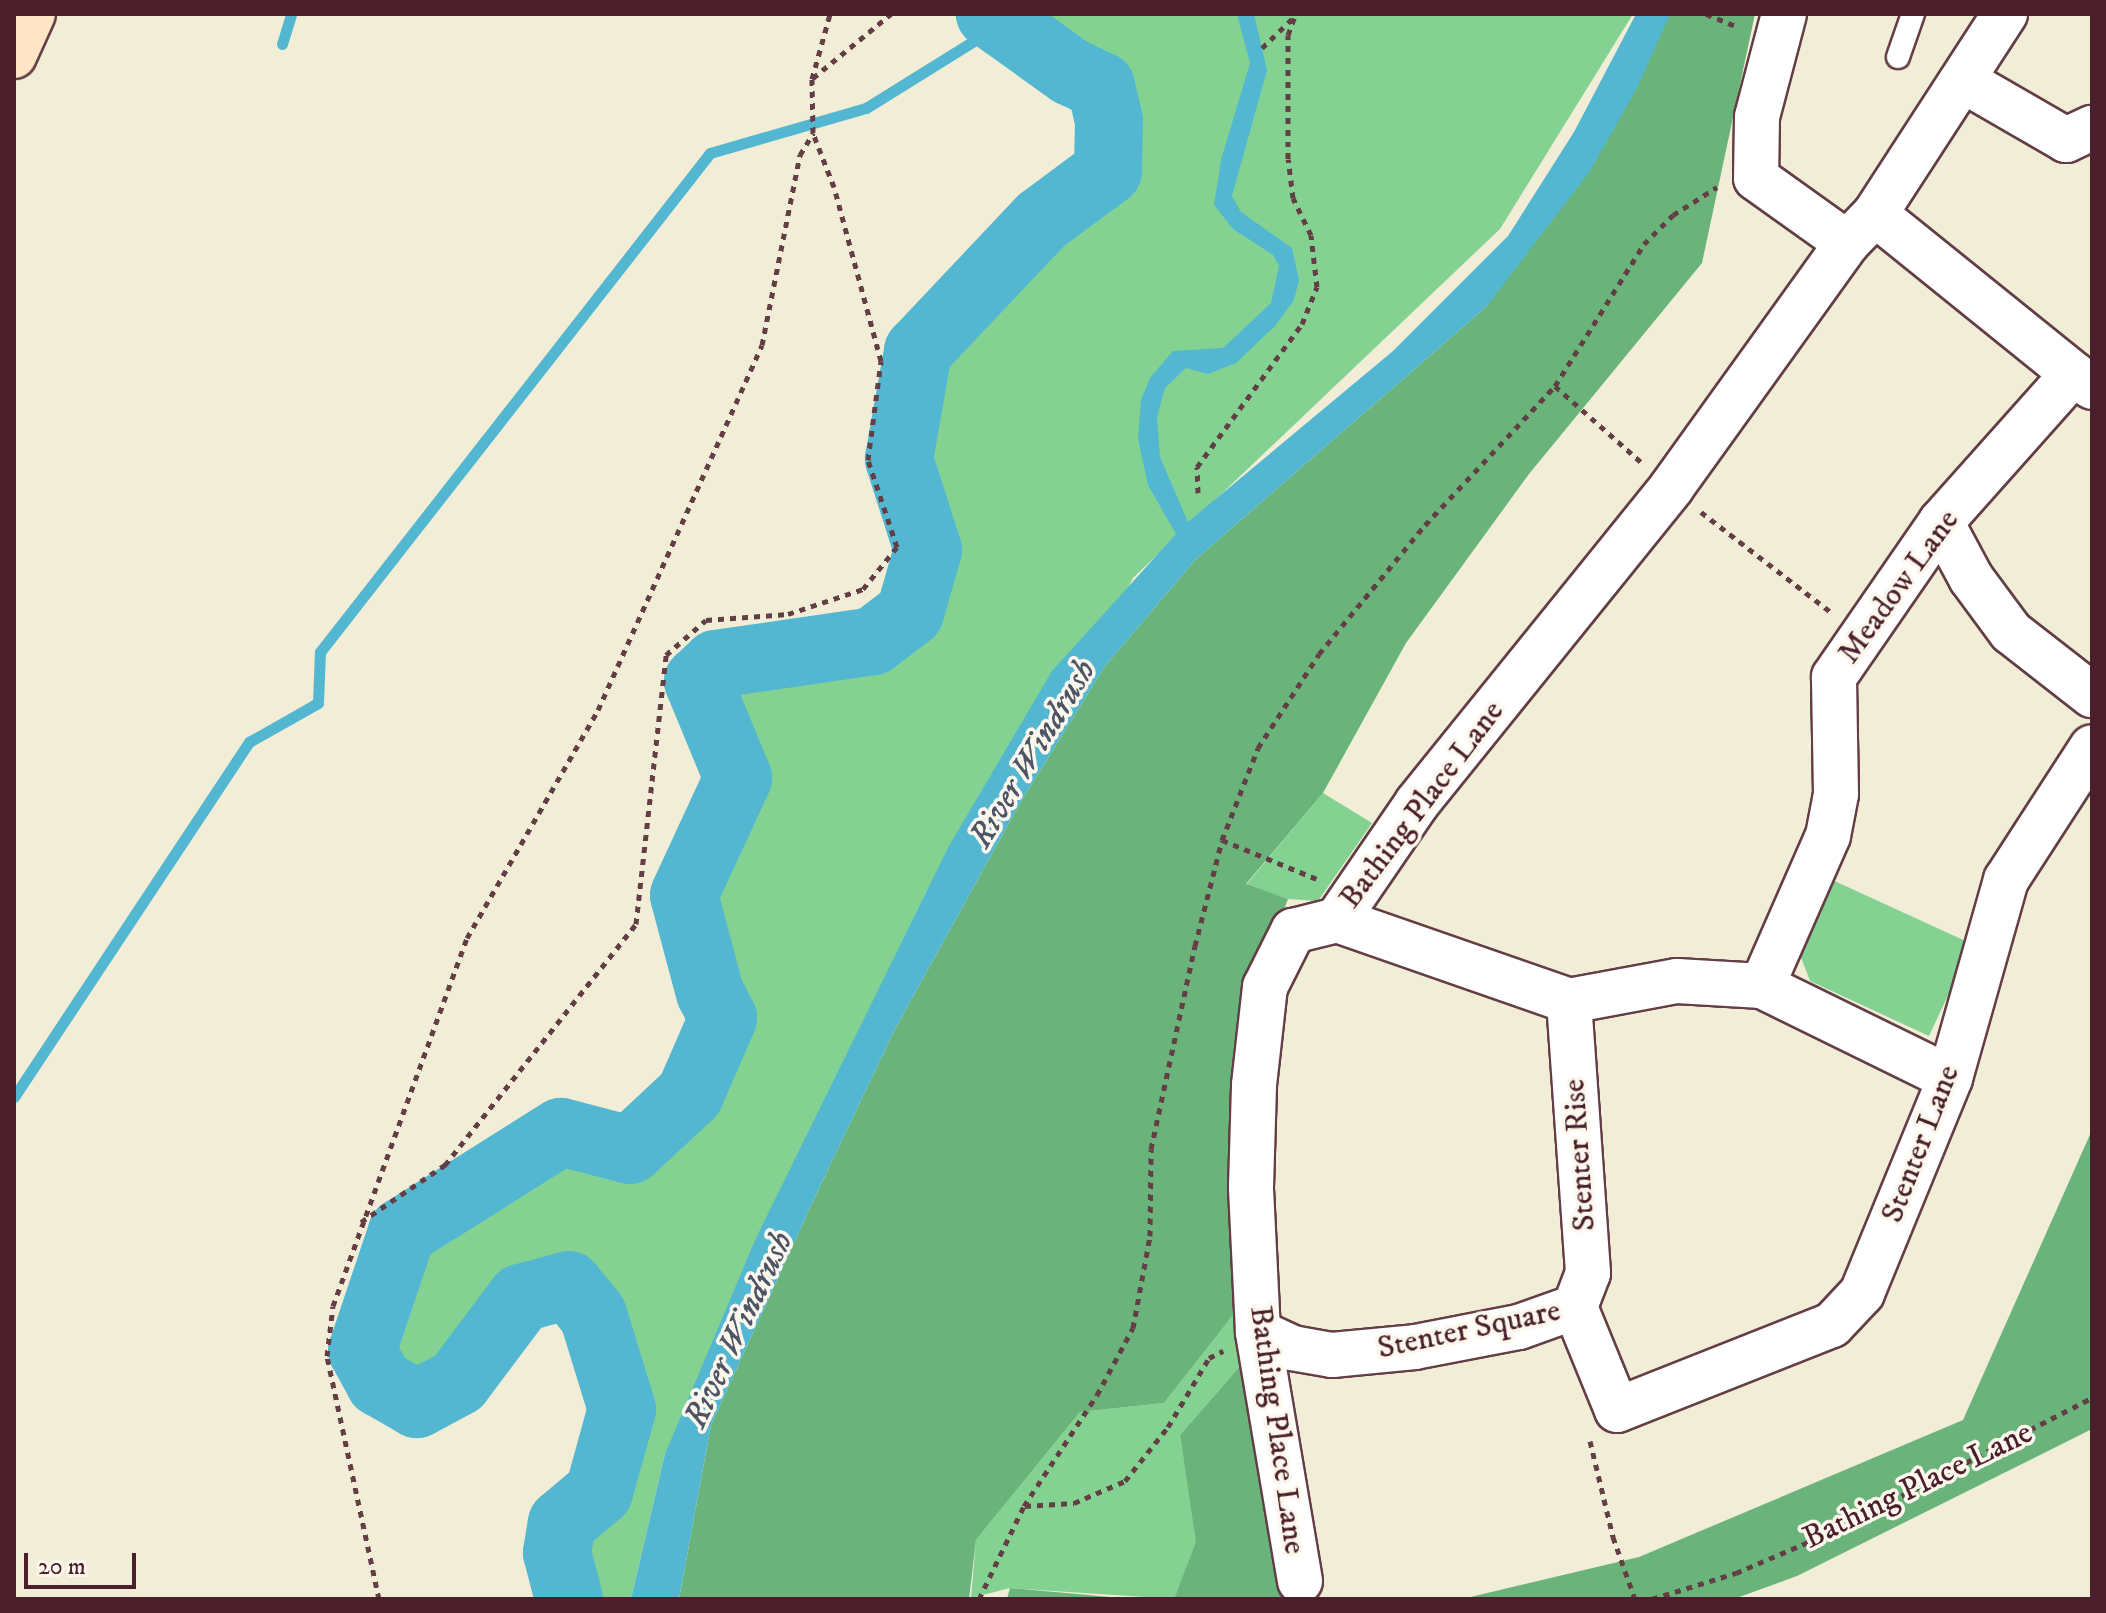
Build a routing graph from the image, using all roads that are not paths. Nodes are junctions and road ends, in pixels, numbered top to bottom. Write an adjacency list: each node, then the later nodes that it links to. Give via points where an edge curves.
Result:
1 (33, 14): 5 (street)
2 (1784, 14): 9 (street, via 1757,117 1756,178)
3 (1913, 14): 6 (lane)
4 (2005, 14): 7 (street, Bathing Place Lane)
5 (14, 56)
6 (1898, 57)
7 (1964, 81): 8 (street, via 2066,140); 9 (street, Bathing Place Lane)
8 (2092, 128)
9 (1861, 228): 10 (street); 14 (street, Bathing Place Lane, via 1671,488 1417,803)
10 (2083, 380): 11 (street, Meadow Lane)
11 (1941, 522): 12 (street, via 1971,578 2011,632); 15 (street, Meadow Lane, via 1834,677 1836,794 1828,836)
12 (2092, 695)
13 (2092, 747): 17 (street, Stenter Lane, via 2006,880)
14 (1346, 907): 16 (street); 19 (street, Bathing Place Lane, via 1293,931 1265,987 1254,1085 1251,1187)
15 (1762, 986): 16 (street, via 1677,981); 17 (street)
16 (1569, 1001): 18 (street, Stenter Rise, via 1588,1273)
17 (1950, 1078): 20 (street, Stenter Lane, via 1862,1293 1832,1325)
18 (1575, 1307): 19 (street, Stenter Square, via 1489,1333 1332,1355 1292,1348); 20 (street, Stenter Square)
19 (1258, 1332): 21 (street, Bathing Place Lane)
20 (1617, 1410)
21 (1300, 1581)

